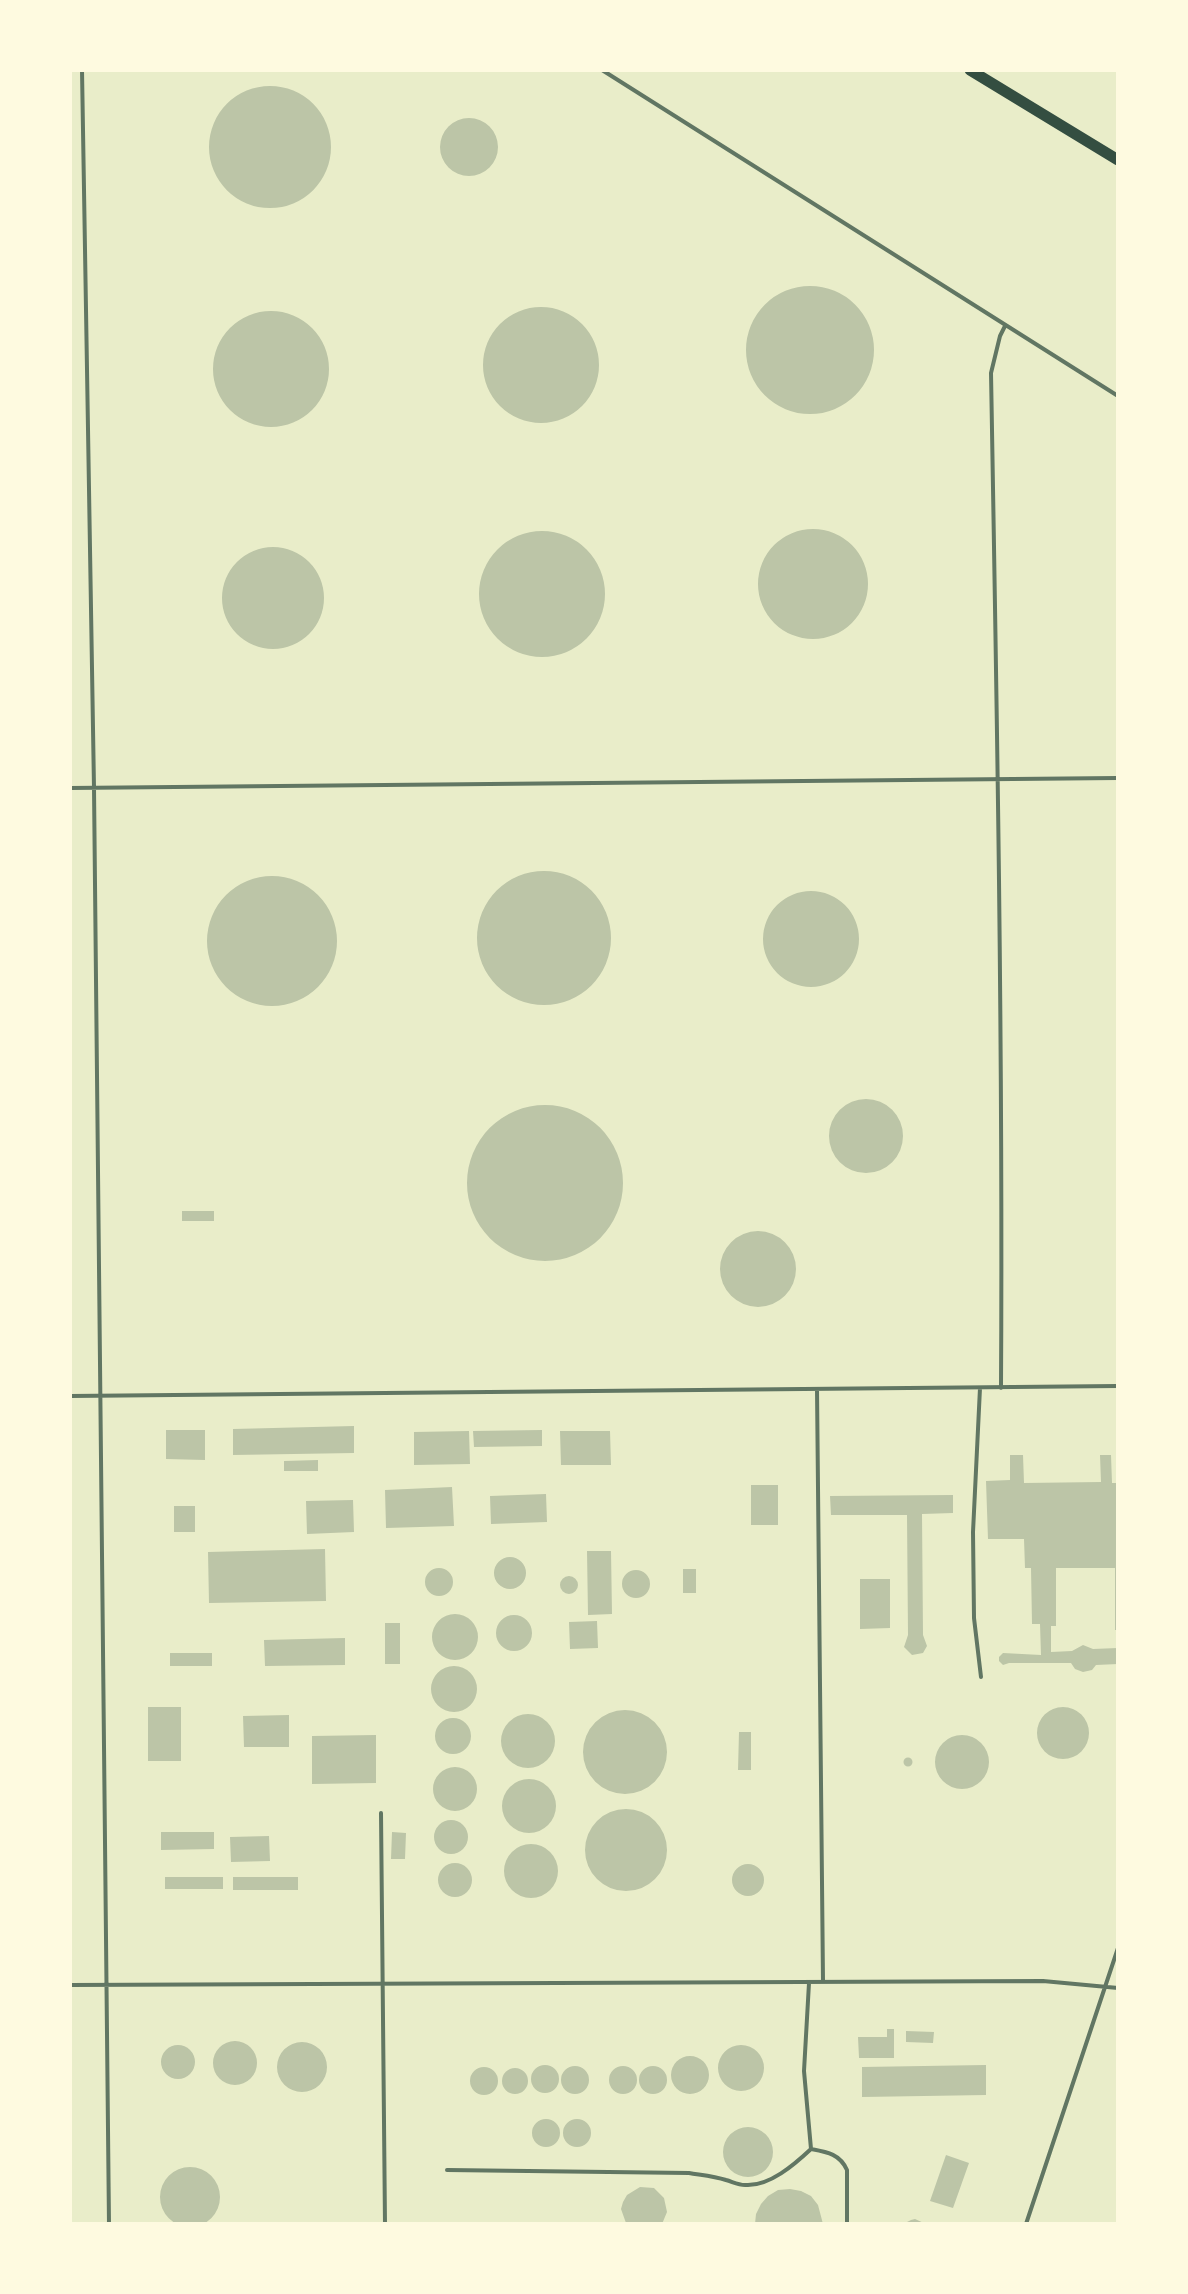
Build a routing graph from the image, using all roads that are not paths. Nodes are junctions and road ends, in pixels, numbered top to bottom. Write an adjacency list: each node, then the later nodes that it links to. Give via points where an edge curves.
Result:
1 (82, 70): 10 (lane)
2 (602, 70): 5 (lane)
3 (970, 70): 4 (main road)
4 (1118, 160)
5 (1005, 326): 6 (lane); 8 (lane, via 991,373)
6 (1118, 396)
7 (1118, 778): 8 (lane)
8 (999, 780): 10 (lane); 13 (lane)
9 (70, 788): 10 (lane)
10 (94, 788): 16 (lane)
11 (1118, 1386): 13 (lane)
12 (980, 1388): 13 (lane); 14 (lane); 17 (lane, via 973,1547)
13 (1001, 1388)
14 (817, 1389): 16 (lane); 20 (lane)
15 (70, 1396): 16 (lane)
16 (100, 1396): 24 (lane)
17 (981, 1677)
18 (381, 1813): 21 (lane)
19 (1118, 1948): 25 (lane)
20 (823, 1981): 22 (lane); 25 (lane)
21 (383, 1982): 22 (lane); 24 (lane); 30 (lane)
22 (809, 1982): 27 (lane, via 804,2071)
23 (70, 1985): 24 (lane)
24 (107, 1985): 29 (lane)
25 (1106, 1986): 26 (lane); 32 (lane)
26 (1118, 1988)
27 (811, 2149): 28 (lane, via 773,2176 742,2186 689,2173); 31 (lane, via 844,2162)
28 (447, 2170)
29 (109, 2224)
30 (385, 2224)
31 (847, 2224)
32 (1026, 2224)

